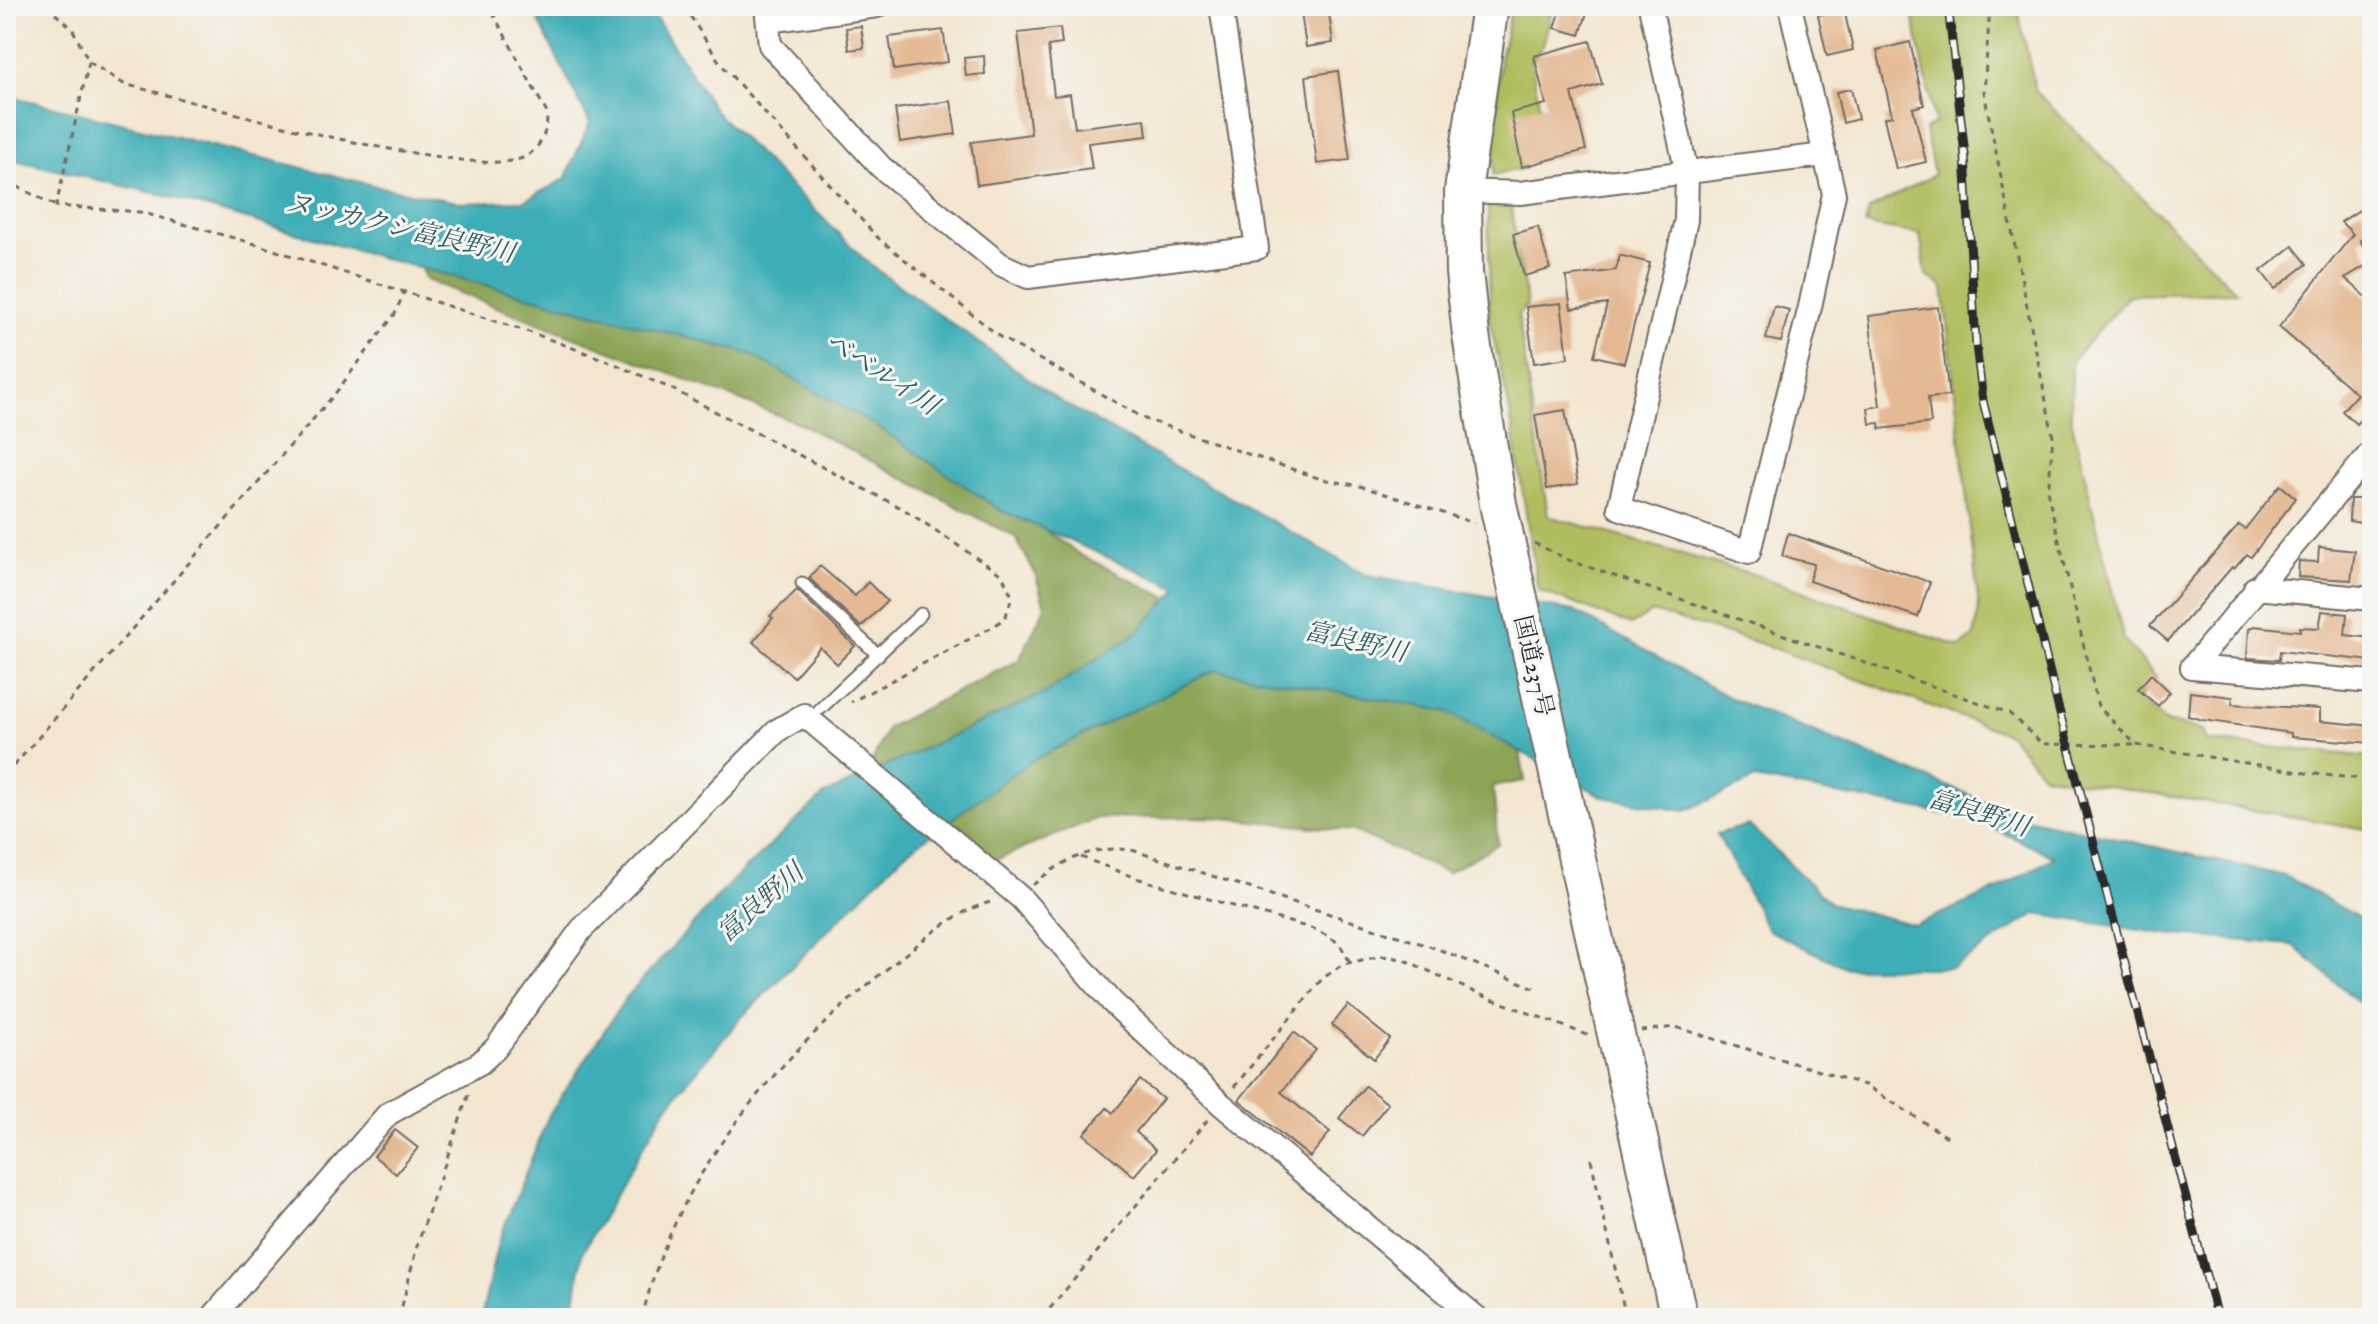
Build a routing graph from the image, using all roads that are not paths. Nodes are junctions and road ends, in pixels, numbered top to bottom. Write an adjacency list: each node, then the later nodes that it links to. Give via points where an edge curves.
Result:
1 (877, 6): 6 (street)
2 (1221, 6): 6 (street, via 1257,248 1028,277 1000,264 881,167 770,45)
3 (1490, 6): 9 (highway, 国道237号)
4 (1650, 6): 8 (street)
5 (1790, 6): 7 (street)
6 (767, 13)
7 (1824, 155): 8 (street); 8 (street, via 1834,194 1749,552 1619,508 1686,220)
8 (1687, 173): 9 (street, via 1520,193)
9 (1463, 191): 20 (highway, 国道237号, via 1471,335 1573,843)
10 (2370, 456): 12 (street)
11 (802, 583): 15 (lane)
12 (2255, 588): 13 (street); 16 (street, via 2192,667)
13 (2372, 599)
14 (921, 614): 15 (lane)
15 (878, 655): 17 (lane)
16 (2372, 682)
17 (819, 718): 18 (street, via 804,715 778,730 653,854 581,930 480,1063 388,1114); 19 (street, via 1016,893 1112,1002 1221,1104)
18 (212, 1318)
19 (1477, 1318)
20 (1679, 1318)

